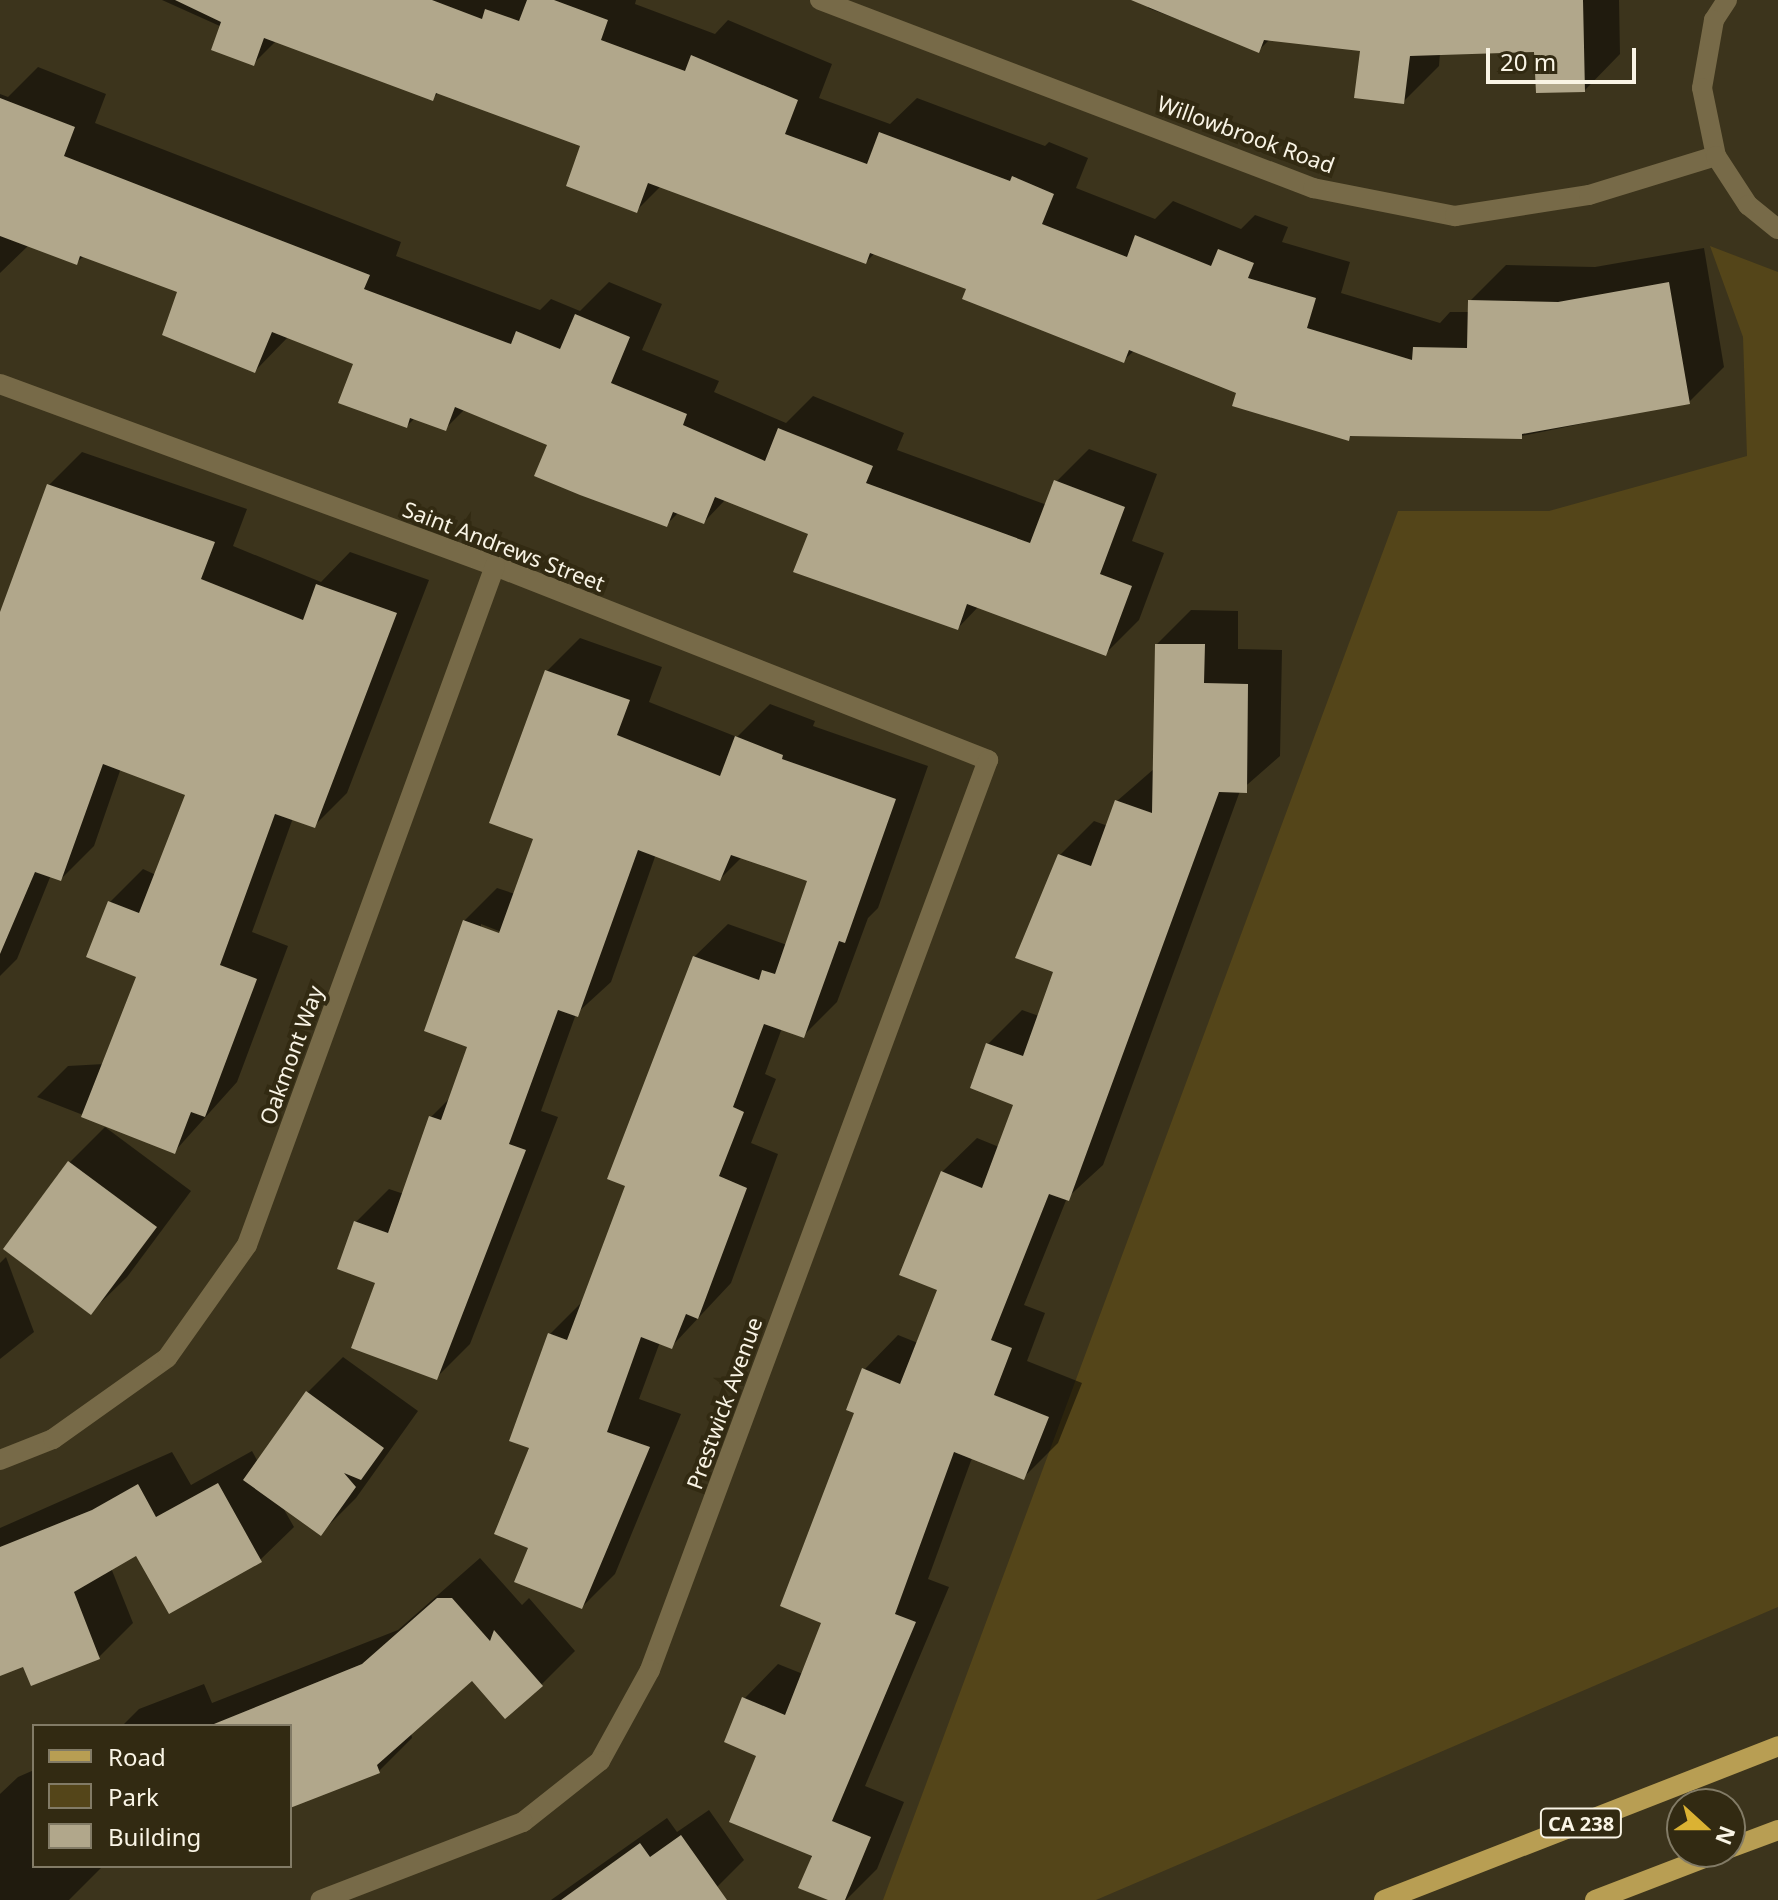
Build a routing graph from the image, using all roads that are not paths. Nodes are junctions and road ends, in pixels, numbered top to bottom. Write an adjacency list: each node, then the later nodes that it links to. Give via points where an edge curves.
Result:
1 (820, 0): 3 (street, Willowbrook Road, via 1313,188 1455,216 1589,195)
2 (1727, 0): 3 (street, via 1714,20 1702,88)
3 (1716, 156): 4 (street, via 1748,205)
4 (1778, 229)
5 (0, 384): 6 (street, Saint Andrews Street)
6 (495, 566): 7 (street, Saint Andrews Street); 8 (street, Oakmont Way, via 247,1245 167,1358 53,1439)
7 (988, 760): 14 (street, Prestwick Avenue, via 650,1670 600,1761 523,1822)
8 (0, 1460)
9 (1778, 1746): 15 (main road, CA 238)
10 (1778, 1830): 11 (main road)
11 (1746, 1842)
12 (1683, 1868): 13 (main road)
13 (1619, 1896): 16 (main road)
14 (321, 1900)
15 (1384, 1900)
16 (1595, 1900)

